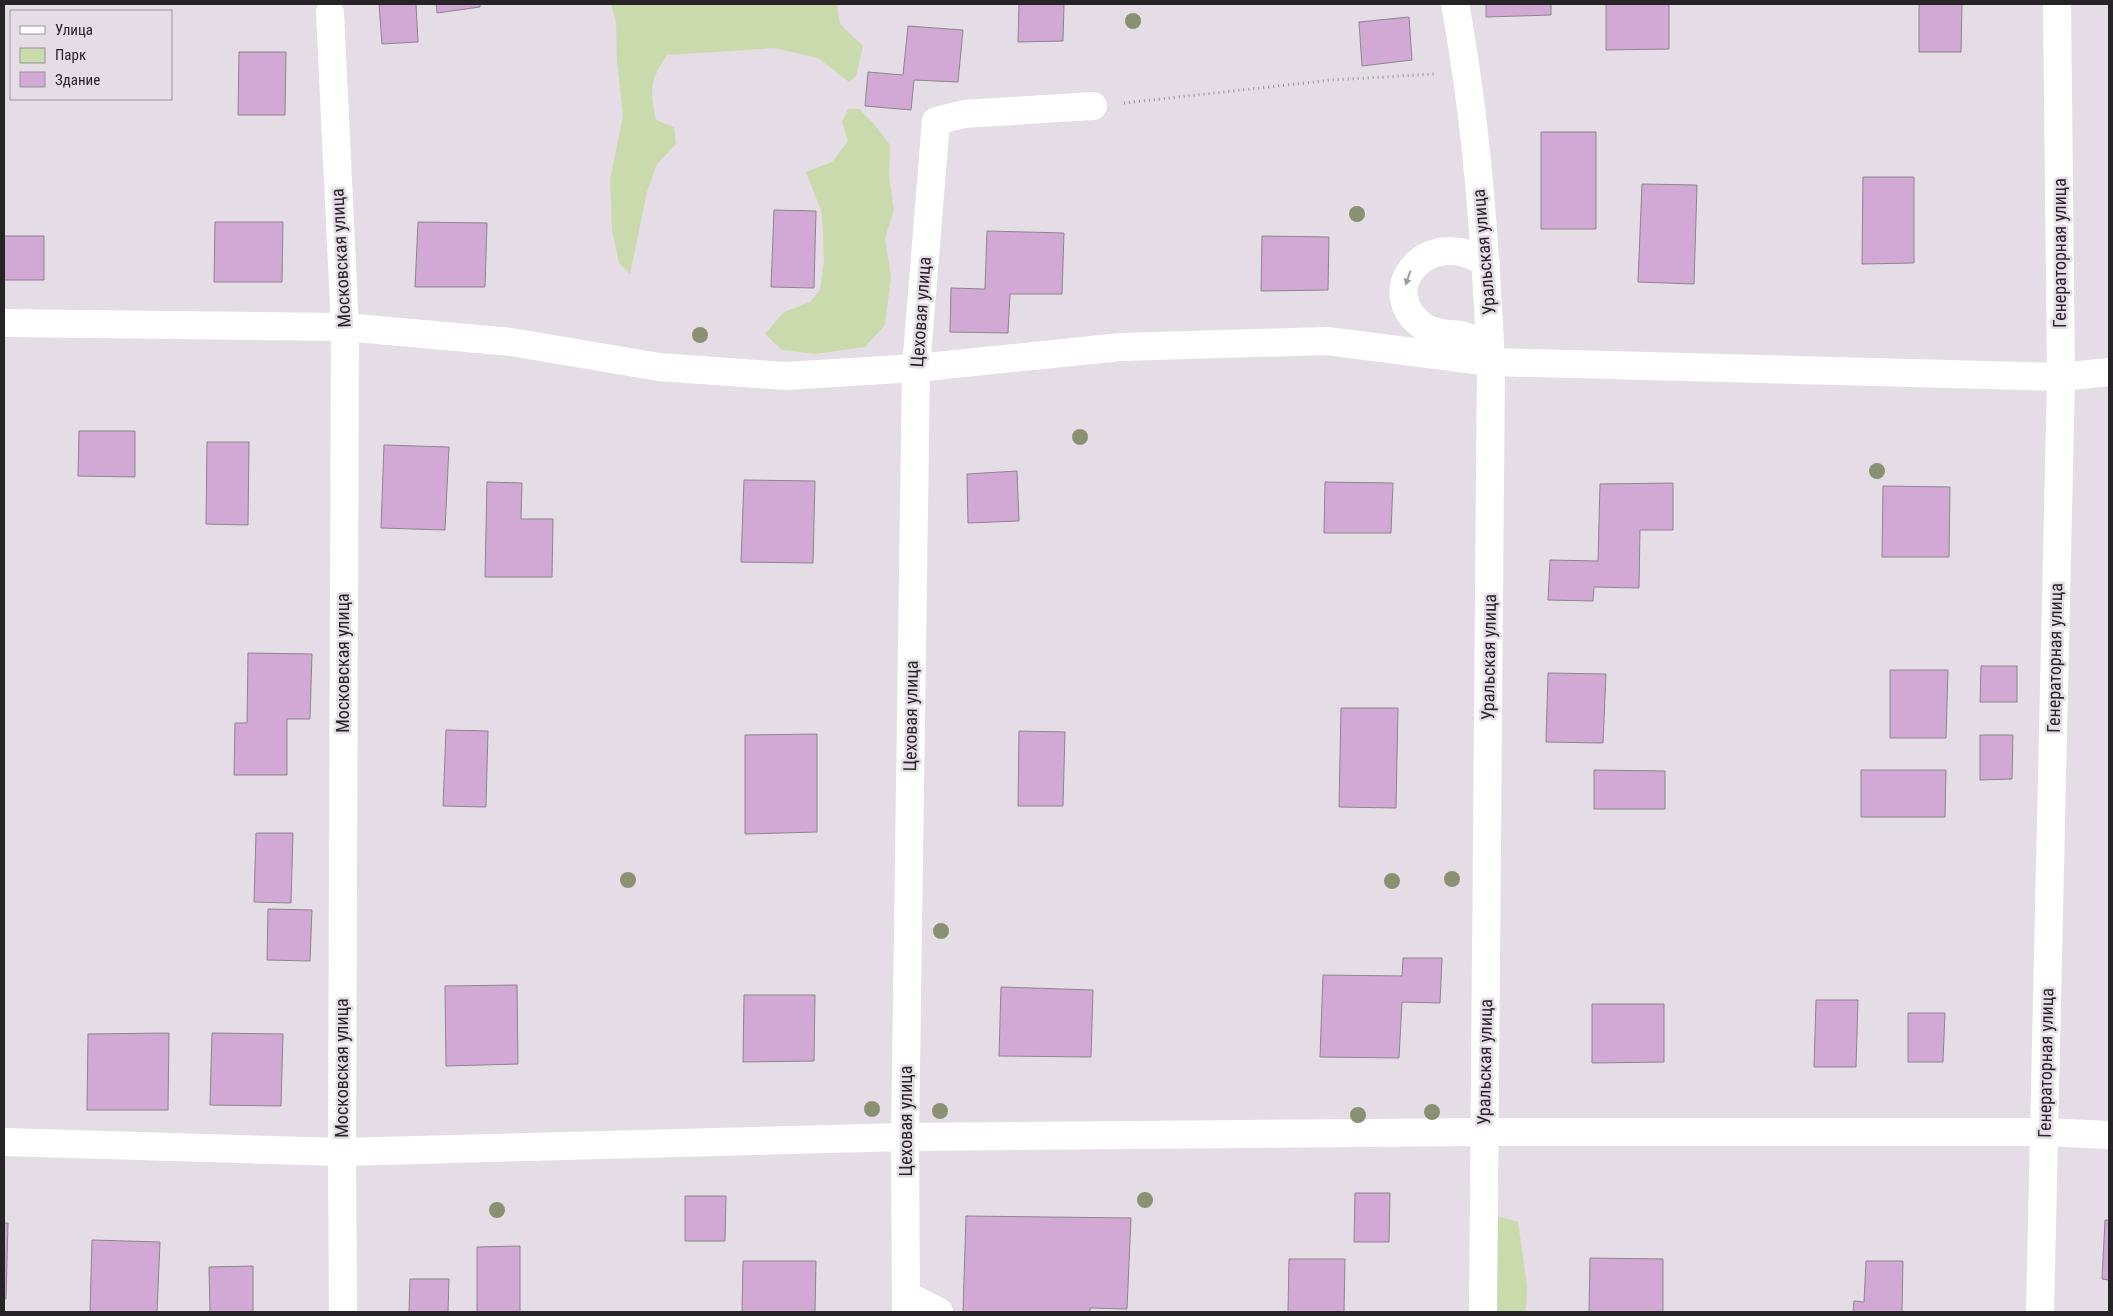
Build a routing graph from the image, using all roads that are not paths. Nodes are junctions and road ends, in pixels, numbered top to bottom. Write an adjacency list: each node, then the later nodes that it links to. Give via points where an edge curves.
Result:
1 (1455, 4): 5 (street, Уральская улица, via 1467,72)
2 (2057, 4): 11 (street, Генераторная улица)
3 (330, 14): 7 (street, Московская улица)
4 (1093, 106): 9 (street, Цеховая улица, via 964,114 936,121)
5 (1486, 263): 8 (street, Уральская улица); 8 (street, one-way to 8, via 1462,251 1431,253 1414,264 1406,281 1404,298 1408,313 1428,329 1486,344)
6 (4, 323): 7 (street)
7 (345, 327): 9 (street, via 510,342 658,367 786,376); 17 (street, Московская улица)
8 (1491, 362): 9 (street, via 1326,341 1121,347); 11 (street); 12 (street, Уральская улица)
9 (916, 368): 15 (street, Цеховая улица)
10 (2109, 372): 11 (street)
11 (2061, 377): 13 (street, Генераторная улица)
12 (1484, 1132): 13 (street); 15 (street); 21 (street, Уральская улица)
13 (2045, 1132): 14 (street); 22 (street, Генераторная улица)
14 (2109, 1135)
15 (905, 1137): 17 (street); 18 (street, Цеховая улица)
16 (4, 1142): 17 (street)
17 (342, 1152): 19 (street, Московская улица)
18 (906, 1303): 20 (street)
19 (344, 1312)
20 (939, 1312)
21 (1483, 1312)
22 (2040, 1312)

